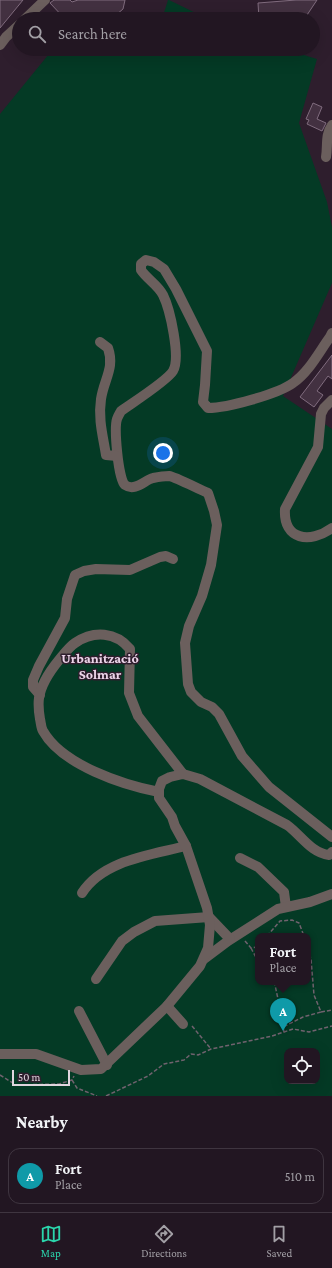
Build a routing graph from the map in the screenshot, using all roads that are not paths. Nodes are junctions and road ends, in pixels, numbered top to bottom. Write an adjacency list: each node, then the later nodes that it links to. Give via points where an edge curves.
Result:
1 (45, 0): 2 (street)
2 (32, 12)
3 (12, 31): 4 (street)
4 (0, 45)
5 (332, 125): 6 (street, via 326,138)
6 (326, 156)
7 (332, 333): 10 (street, via 306,370 293,383 263,396 208,408 203,402 207,351 164,269 146,260 141,264 141,270 163,295 175,343 175,362 173,371 165,379 121,411 115,430)
8 (100, 342): 10 (street, via 108,348 111,359 101,399 101,432 106,455)
9 (332, 400): 11 (street, via 320,414 318,447 285,509 284,520 290,530 304,537 314,538)
10 (117, 456): 16 (street, via 125,485 132,487 152,478 169,476 208,493 217,526 211,565 185,643 188,684 191,692 201,702 219,714 242,756 269,787)
11 (332, 528)
12 (173, 560): 13 (street, via 160,556 130,570 84,570 75,575 67,599 65,618 33,680 33,686)
13 (40, 694): 14 (street, via 52,668 75,643 90,636 104,634 124,641 130,649 129,693 138,716); 15 (street, via 39,715 42,730 54,747 71,760 121,783)
14 (183, 774): 15 (street, via 162,781); 18 (street, via 200,779 257,808 294,830 314,850 329,855)
15 (159, 792): 17 (street, via 159,798)
16 (332, 837)
17 (186, 846): 20 (street, via 128,860 106,871 87,885); 23 (street)
18 (332, 852)
19 (240, 858): 22 (street, via 258,867 284,892)
20 (82, 893)
21 (332, 894): 22 (street, via 326,898)
22 (286, 907): 24 (street, via 278,909)
23 (209, 917): 24 (street); 25 (street, via 208,948); 26 (street, via 155,921 134,932 122,941)
24 (234, 936): 25 (street)
25 (203, 960): 27 (street)
26 (96, 979)
27 (167, 1006): 29 (street); 31 (street)
28 (79, 1011): 31 (street)
29 (188, 1025)
30 (0, 1054): 31 (street, via 36,1054 81,1070 101,1069)
31 (107, 1065)

